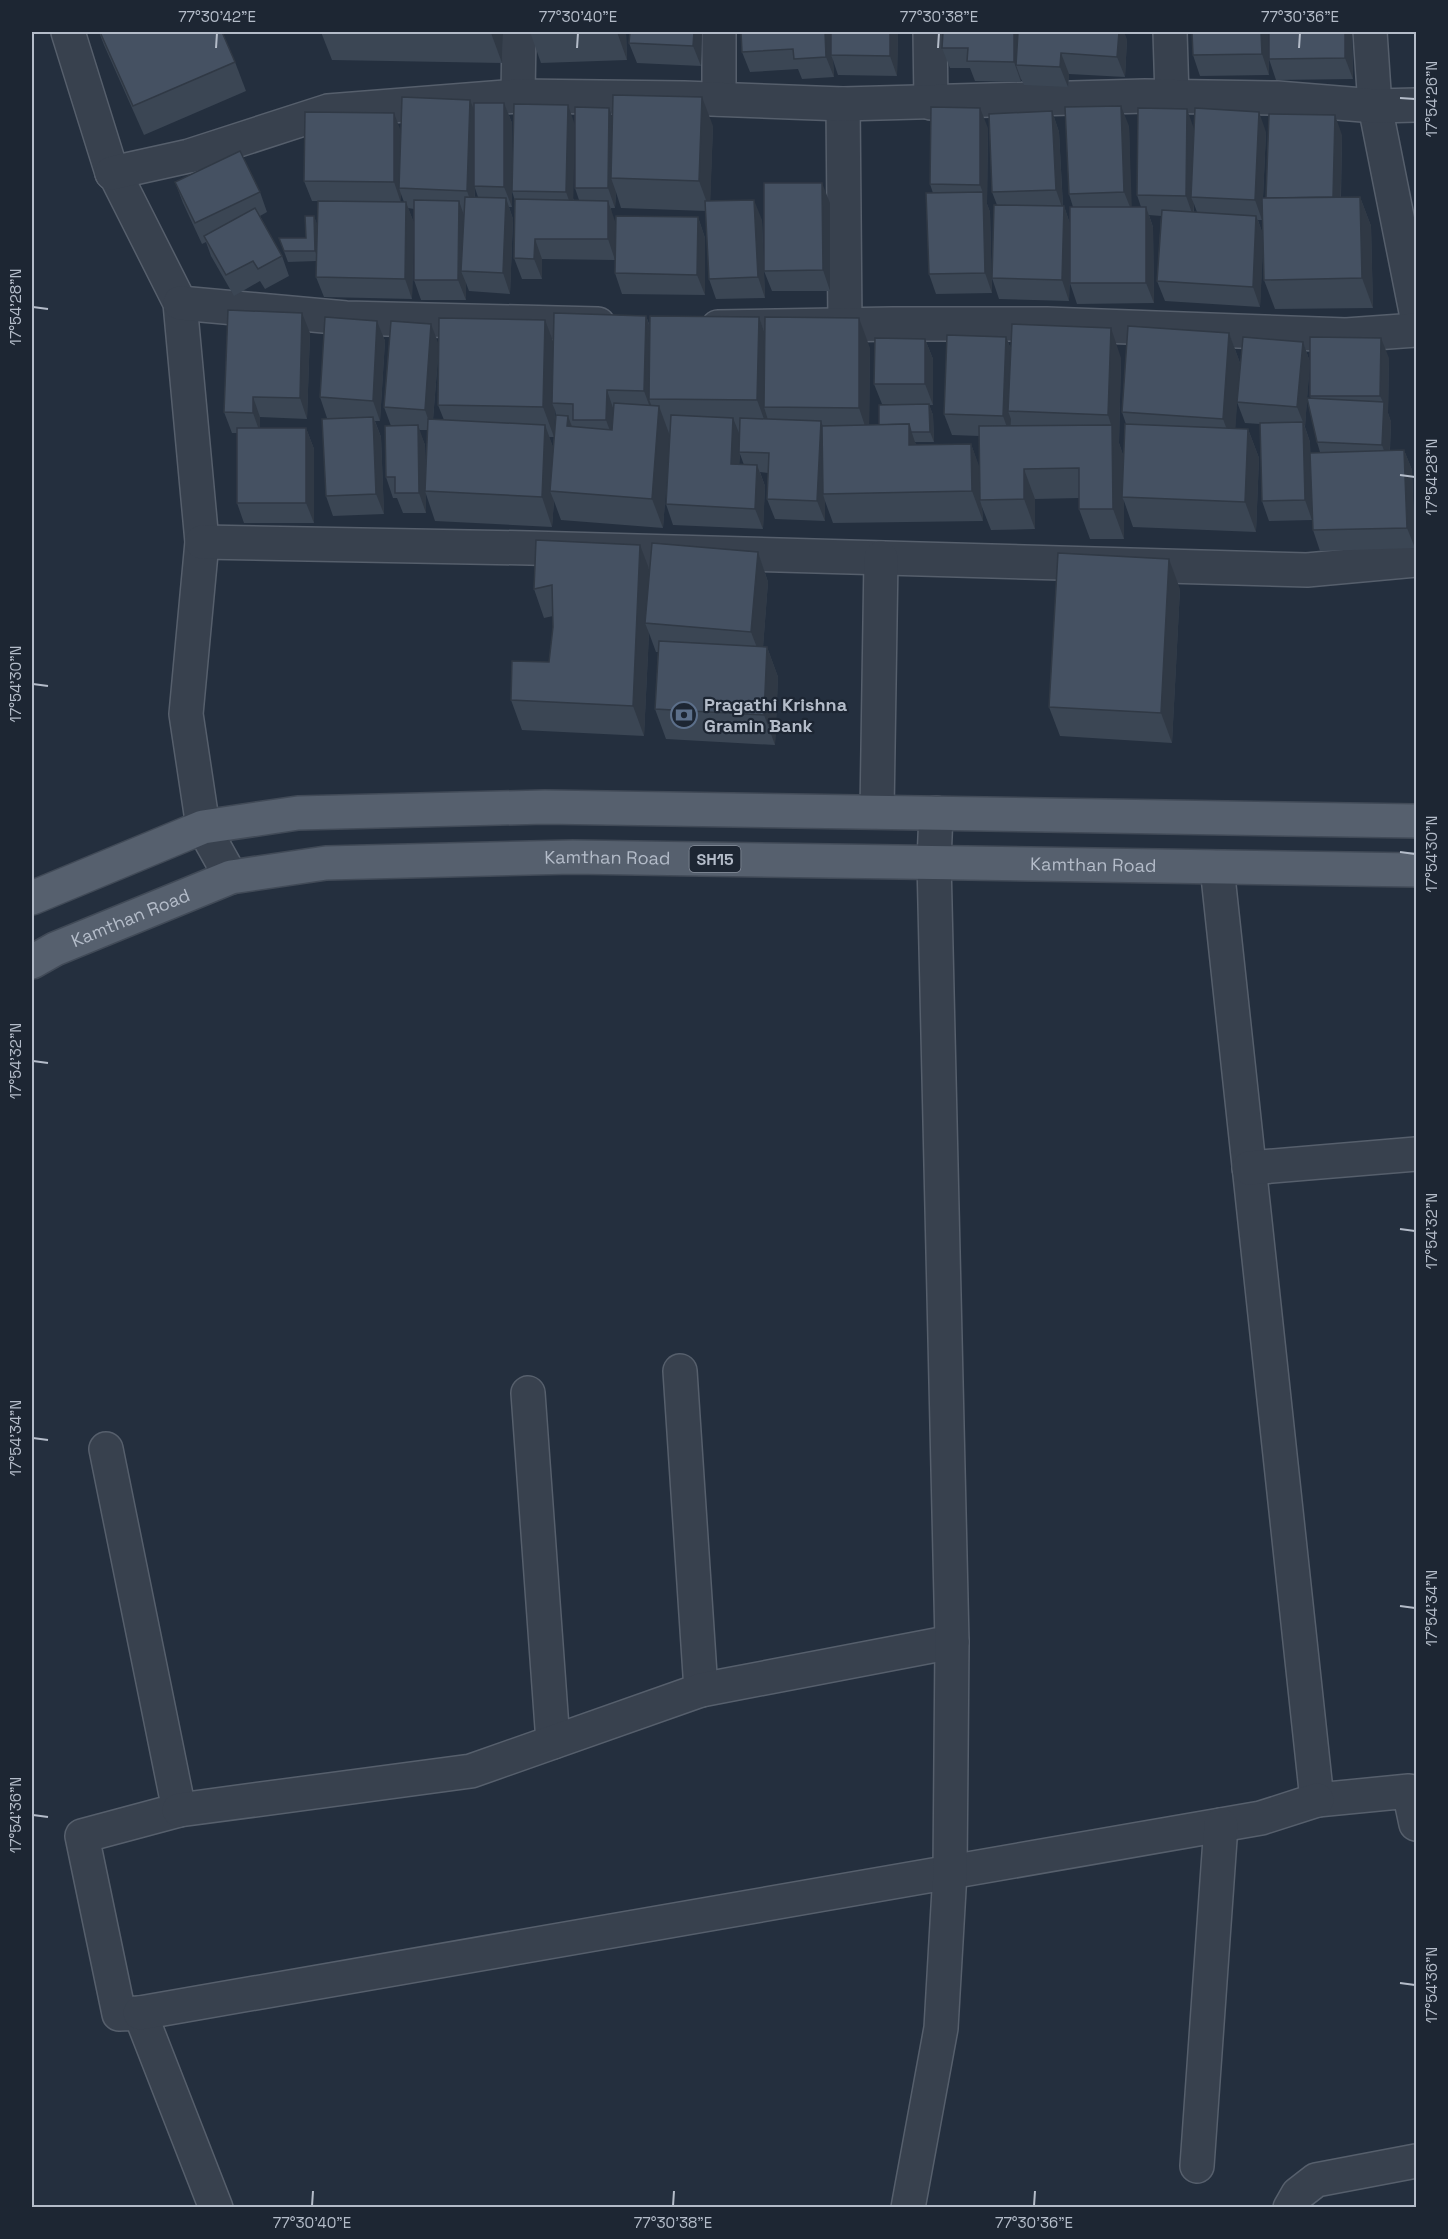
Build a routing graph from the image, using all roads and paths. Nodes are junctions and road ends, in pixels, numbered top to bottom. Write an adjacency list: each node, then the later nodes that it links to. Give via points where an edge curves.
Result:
1 (68, 32): 14 (street)
2 (519, 32): 7 (street)
3 (720, 32): 9 (street)
4 (930, 32): 10 (street)
5 (1170, 32): 8 (street)
6 (1370, 32): 13 (street)
7 (518, 96): 9 (street); 14 (street, via 328,111 189,156)
8 (1172, 97): 10 (street); 13 (street, via 1278,98)
9 (718, 99): 11 (street)
10 (931, 103): 11 (street)
11 (843, 104): 18 (street)
12 (1416, 105): 13 (street)
13 (1375, 106): 16 (street)
14 (112, 173): 15 (street)
15 (180, 303): 17 (street, via 346,318); 21 (street)
16 (1416, 312)
17 (622, 325)
18 (845, 325): 19 (street); 20 (street, via 1047,324 1347,335)
19 (688, 327)
20 (1416, 330)
21 (202, 542): 22 (street); 27 (street, via 186,714)
22 (880, 558): 23 (street, via 1307,570); 24 (street)
23 (1416, 560)
24 (877, 812): 25 (main road); 27 (main road, via 545,807 298,813)
25 (936, 813): 26 (main road); 28 (street)
26 (1416, 821)
27 (203, 827): 31 (street); 32 (main road)
28 (934, 861): 29 (main road, Kamthan Road / SH15); 31 (main road, Kamthan Road / SH15, via 561,857 326,863); 39 (street)
29 (1217, 867): 30 (main road, Kamthan Road / SH15); 35 (street)
30 (1416, 870)
31 (231, 877): 33 (main road, Kamthan Road / SH15)
32 (32, 898)
33 (32, 962)
34 (1416, 1154): 35 (street)
35 (1249, 1168): 42 (street)
36 (680, 1371): 40 (street)
37 (528, 1393): 41 (street)
38 (106, 1449): 43 (street)
39 (952, 1642): 40 (street); 46 (street)
40 (701, 1690): 41 (street)
41 (552, 1742): 43 (street, via 471,1771)
42 (1317, 1800): 44 (street, via 1410,1791); 45 (street, via 1261,1818)
43 (179, 1810): 47 (street, via 82,1836 119,2014)
44 (1416, 1824)
45 (1221, 1825): 46 (street); 49 (street)
46 (951, 1872): 47 (street); 51 (street, via 941,2028)
47 (140, 2013): 50 (street)
48 (1416, 2161): 52 (street, via 1316,2180 1298,2194)
49 (1197, 2166)
50 (216, 2208)
51 (908, 2208)
52 (1290, 2208)

